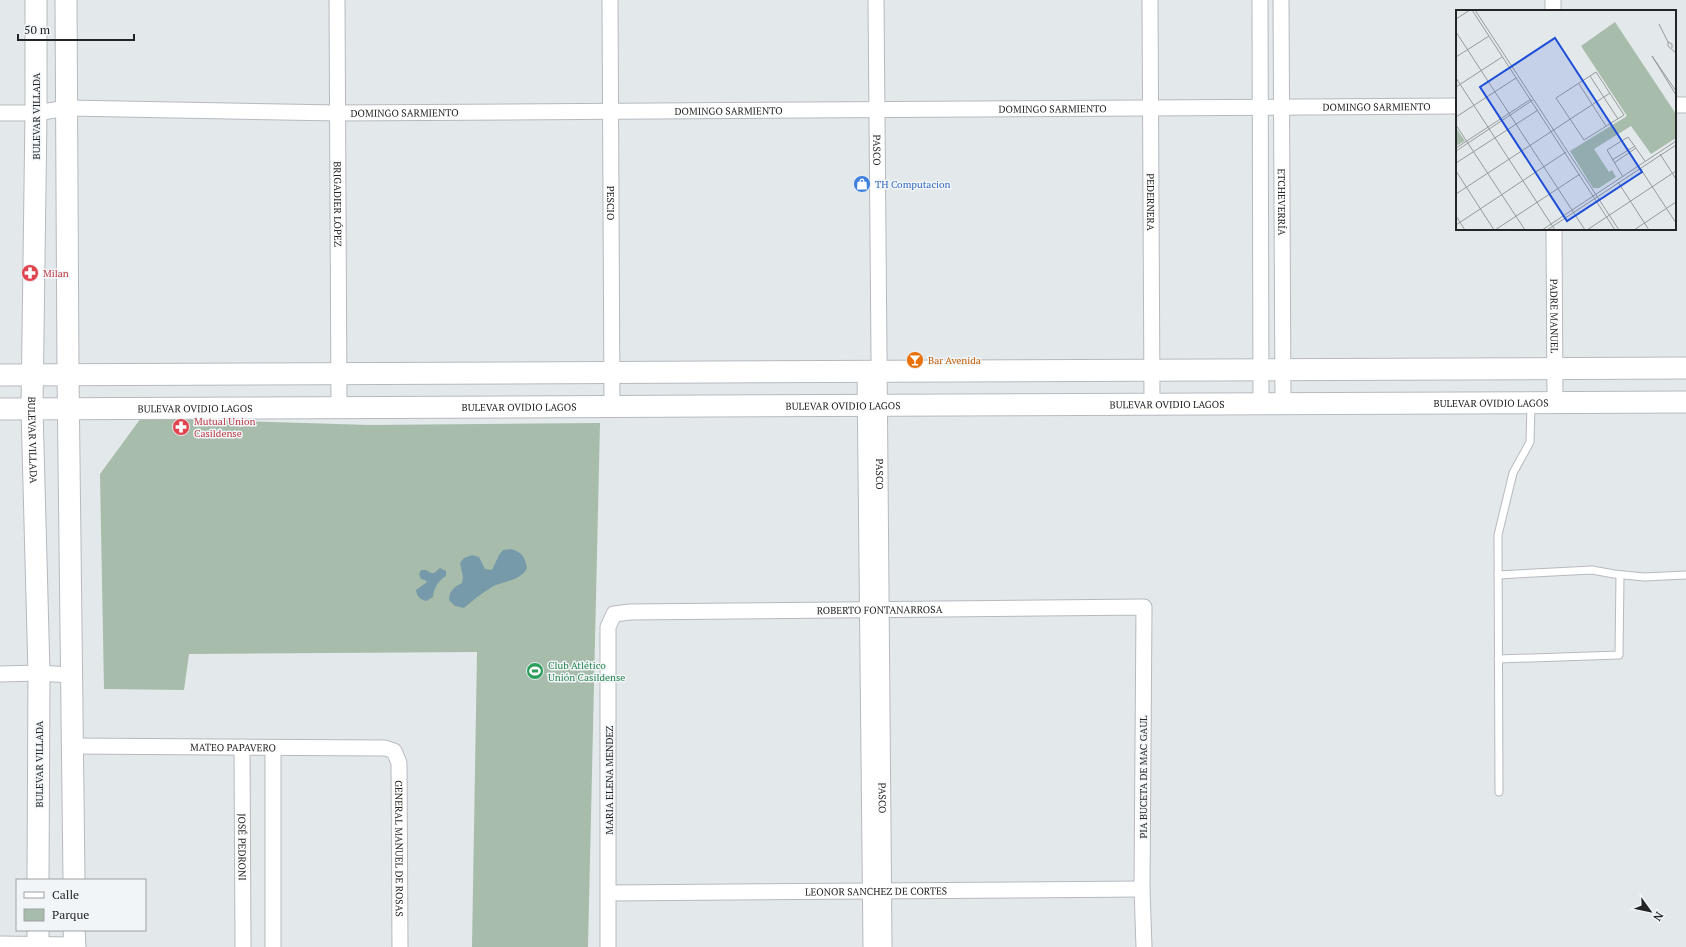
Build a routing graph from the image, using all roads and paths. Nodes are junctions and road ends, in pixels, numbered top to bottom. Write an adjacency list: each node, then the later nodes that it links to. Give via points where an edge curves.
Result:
1 (36, 0): 17 (main road, BULEVAR VILLADA)
2 (66, 0): 10 (main road)
3 (337, 0): 18 (street, BRIGADIER LÓPEZ)
4 (610, 0): 15 (street, PESCIO)
5 (876, 0): 14 (street, PASCO)
6 (1150, 0): 11 (street, PEDERNERA)
7 (1260, 0): 12 (street)
8 (1281, 0): 13 (street, ETCHEVERRÍA)
9 (1456, 106): 13 (street, DOMINGO SARMIENTO)
10 (67, 108): 17 (street, DOMINGO SARMIENTO); 18 (street, DOMINGO SARMIENTO); 30 (main road)
11 (1151, 108): 12 (street, DOMINGO SARMIENTO); 14 (street, DOMINGO SARMIENTO); 22 (street, PEDERNERA)
12 (1260, 108): 13 (street, DOMINGO SARMIENTO); 23 (street)
13 (1281, 108): 24 (street, ETCHEVERRÍA)
14 (877, 110): 15 (street, DOMINGO SARMIENTO); 26 (street, PASCO)
15 (611, 112): 18 (street, DOMINGO SARMIENTO); 25 (street, PESCIO)
16 (0, 113): 17 (street, DOMINGO SARMIENTO)
17 (36, 113): 29 (main road, BULEVAR VILLADA)
18 (338, 113): 27 (street, BRIGADIER LÓPEZ)
19 (1554, 230): 21 (street, PADRE MANUEL)
20 (1686, 368): 21 (main road)
21 (1555, 369): 24 (main road); 32 (street, PADRE MANUEL)
22 (1152, 370): 23 (main road); 26 (main road); 34 (street, PEDERNERA)
23 (1261, 370): 24 (main road); 35 (street)
24 (1283, 370): 36 (street, ETCHEVERRÍA)
25 (612, 372): 26 (main road); 27 (main road); 38 (street, PESCIO)
26 (872, 372): 37 (street, PASCO)
27 (339, 374): 30 (main road); 39 (street, BRIGADIER LÓPEZ)
28 (0, 375): 29 (main road)
29 (32, 375): 30 (main road); 42 (main road, BULEVAR VILLADA)
30 (68, 375): 41 (main road)
31 (1531, 402): 32 (main road, BULEVAR OVIDIO LAGOS); 36 (main road, BULEVAR OVIDIO LAGOS); 44 (lane, via 1530,442 1513,473 1498,535)
32 (1555, 402): 33 (main road, BULEVAR OVIDIO LAGOS)
33 (1686, 402)
34 (1152, 403): 35 (main road, BULEVAR OVIDIO LAGOS); 37 (main road, BULEVAR OVIDIO LAGOS)
35 (1261, 403): 36 (main road, BULEVAR OVIDIO LAGOS)
36 (1283, 403)
37 (872, 405): 38 (main road, BULEVAR OVIDIO LAGOS); 47 (street, PASCO)
38 (612, 406): 39 (main road, BULEVAR OVIDIO LAGOS)
39 (339, 407): 41 (main road, BULEVAR OVIDIO LAGOS)
40 (0, 408): 42 (main road, BULEVAR OVIDIO LAGOS)
41 (68, 408): 42 (main road, BULEVAR OVIDIO LAGOS); 52 (main road)
42 (32, 409): 50 (main road, BULEVAR VILLADA)
43 (1686, 574): 45 (lane, via 1644,577)
44 (1498, 575): 45 (lane, via 1592,570); 49 (lane)
45 (1620, 575): 49 (lane, via 1619,655)
46 (1144, 607): 47 (street, ROBERTO FONTANARROSA); 60 (street, PIA BUCETA DE MAC GAUL)
47 (874, 610): 48 (street, ROBERTO FONTANARROSA); 61 (street, PASCO)
48 (614, 614): 62 (street, MARIA ELENA MENDEZ, via 608,627)
49 (1498, 659): 57 (lane)
50 (39, 673): 51 (street); 52 (street); 58 (main road, BULEVAR VILLADA)
51 (0, 674)
52 (71, 675): 53 (main road)
53 (72, 746): 54 (street, MATEO PAPAVERO); 59 (main road)
54 (242, 747): 55 (street, MATEO PAPAVERO); 66 (street, JOSÉ PEDRONI)
55 (273, 748): 56 (street, MATEO PAPAVERO, via 385,748); 67 (street)
56 (394, 751): 68 (street, GENERAL MANUEL DE ROSAS, via 399,763)
57 (1499, 792)
58 (38, 879)
59 (74, 879)
60 (1142, 889): 61 (street, LEONOR SANCHEZ DE CORTES); 72 (street, PIA BUCETA DE MAC GAUL)
61 (877, 891): 62 (street, LEONOR SANCHEZ DE CORTES); 70 (street, PASCO); 71 (street, PASCO)
62 (609, 893): 69 (street, MARIA ELENA MENDEZ)
63 (38, 940): 64 (street); 65 (street)
64 (74, 940)
65 (0, 944)
66 (243, 947)
67 (273, 947)
68 (400, 947)
69 (608, 947)
70 (871, 947)
71 (884, 947)
72 (1144, 947)

